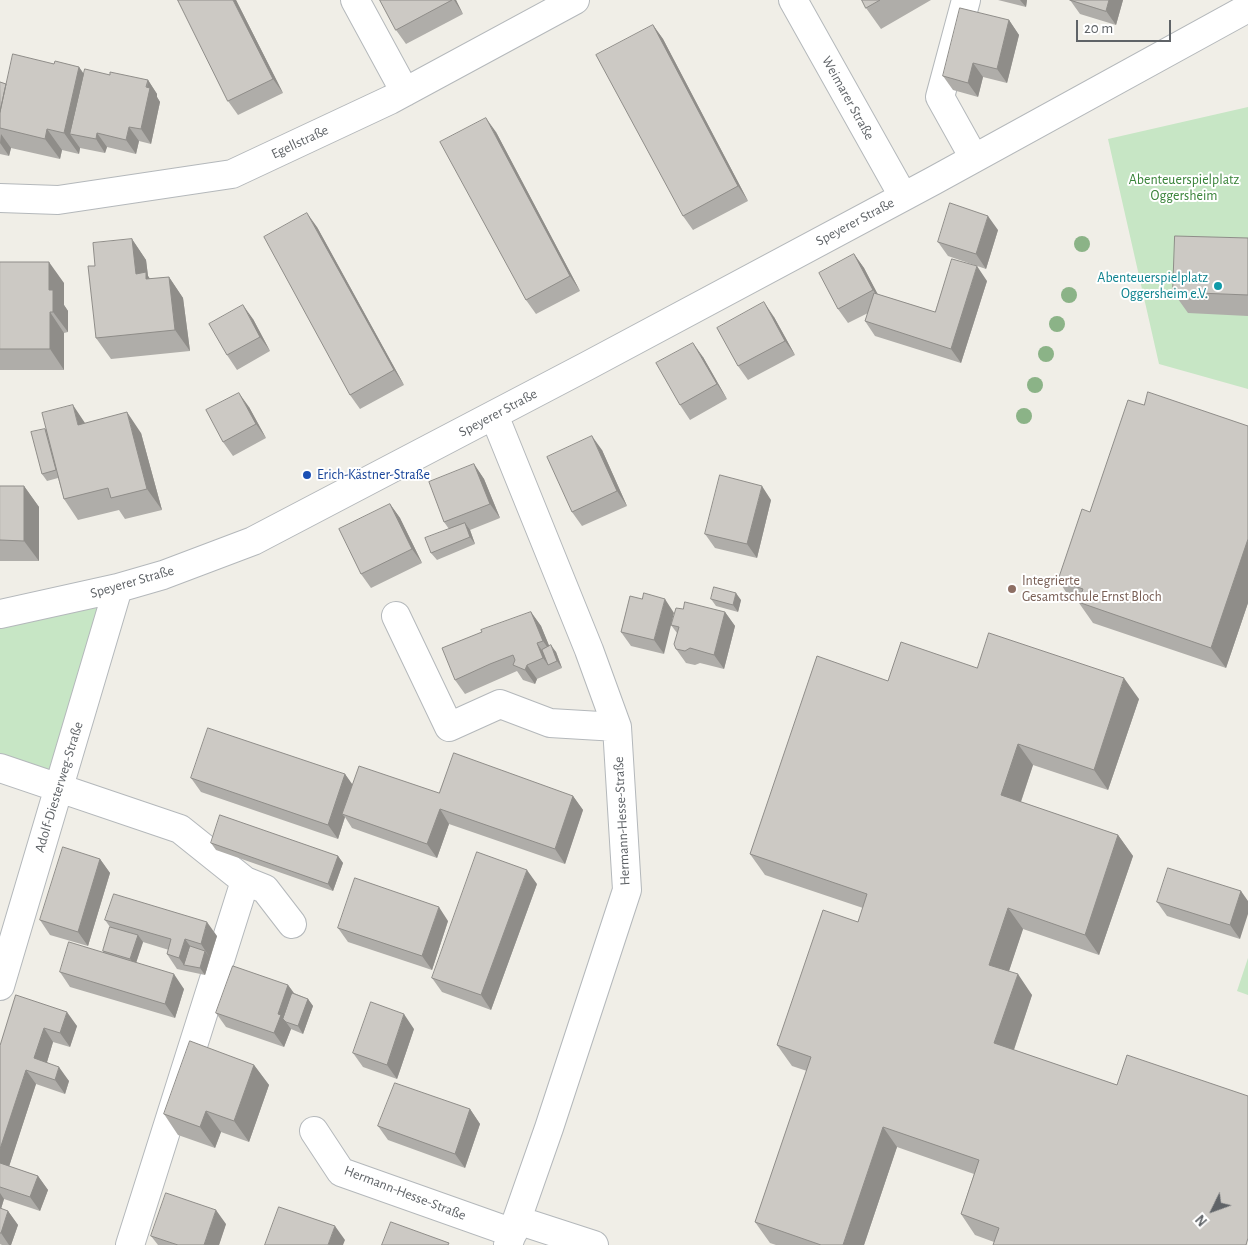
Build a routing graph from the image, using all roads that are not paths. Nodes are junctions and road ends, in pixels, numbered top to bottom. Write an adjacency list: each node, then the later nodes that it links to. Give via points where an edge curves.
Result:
1 (355, 0): 6 (street)
2 (793, 0): 8 (street, Weimarer Straße)
3 (966, 0): 7 (street, via 940,97)
4 (566, 2): 6 (street, Egellstraße)
5 (1248, 8): 7 (street, Speyerer Straße)
6 (405, 92): 9 (street, Egellstraße, via 232,174 58,200)
7 (974, 158): 8 (street, Speyerer Straße)
8 (903, 196): 10 (street, Speyerer Straße)
9 (0, 198)
10 (494, 415): 11 (street, Speyerer Straße, via 253,541 163,575); 14 (street, Hermann-Hesse-Straße, via 590,650)
11 (118, 588): 12 (street, Speyerer Straße); 16 (street, Adolf-Diesterweg-Straße)
12 (0, 614)
13 (396, 616): 14 (street, via 450,727 500,704 550,723)
14 (617, 728): 21 (street, Hermann-Hesse-Straße, via 627,890)
15 (0, 768): 16 (street)
16 (60, 787): 17 (street, via 180,829); 19 (street, Adolf-Diesterweg-Straße)
17 (245, 881): 18 (street, via 266,888); 22 (street)
18 (292, 924)
19 (0, 986)
20 (314, 1131): 21 (street, Hermann-Hesse-Straße, via 341,1172)
21 (513, 1233): 23 (street)
22 (130, 1245)
23 (594, 1245)

